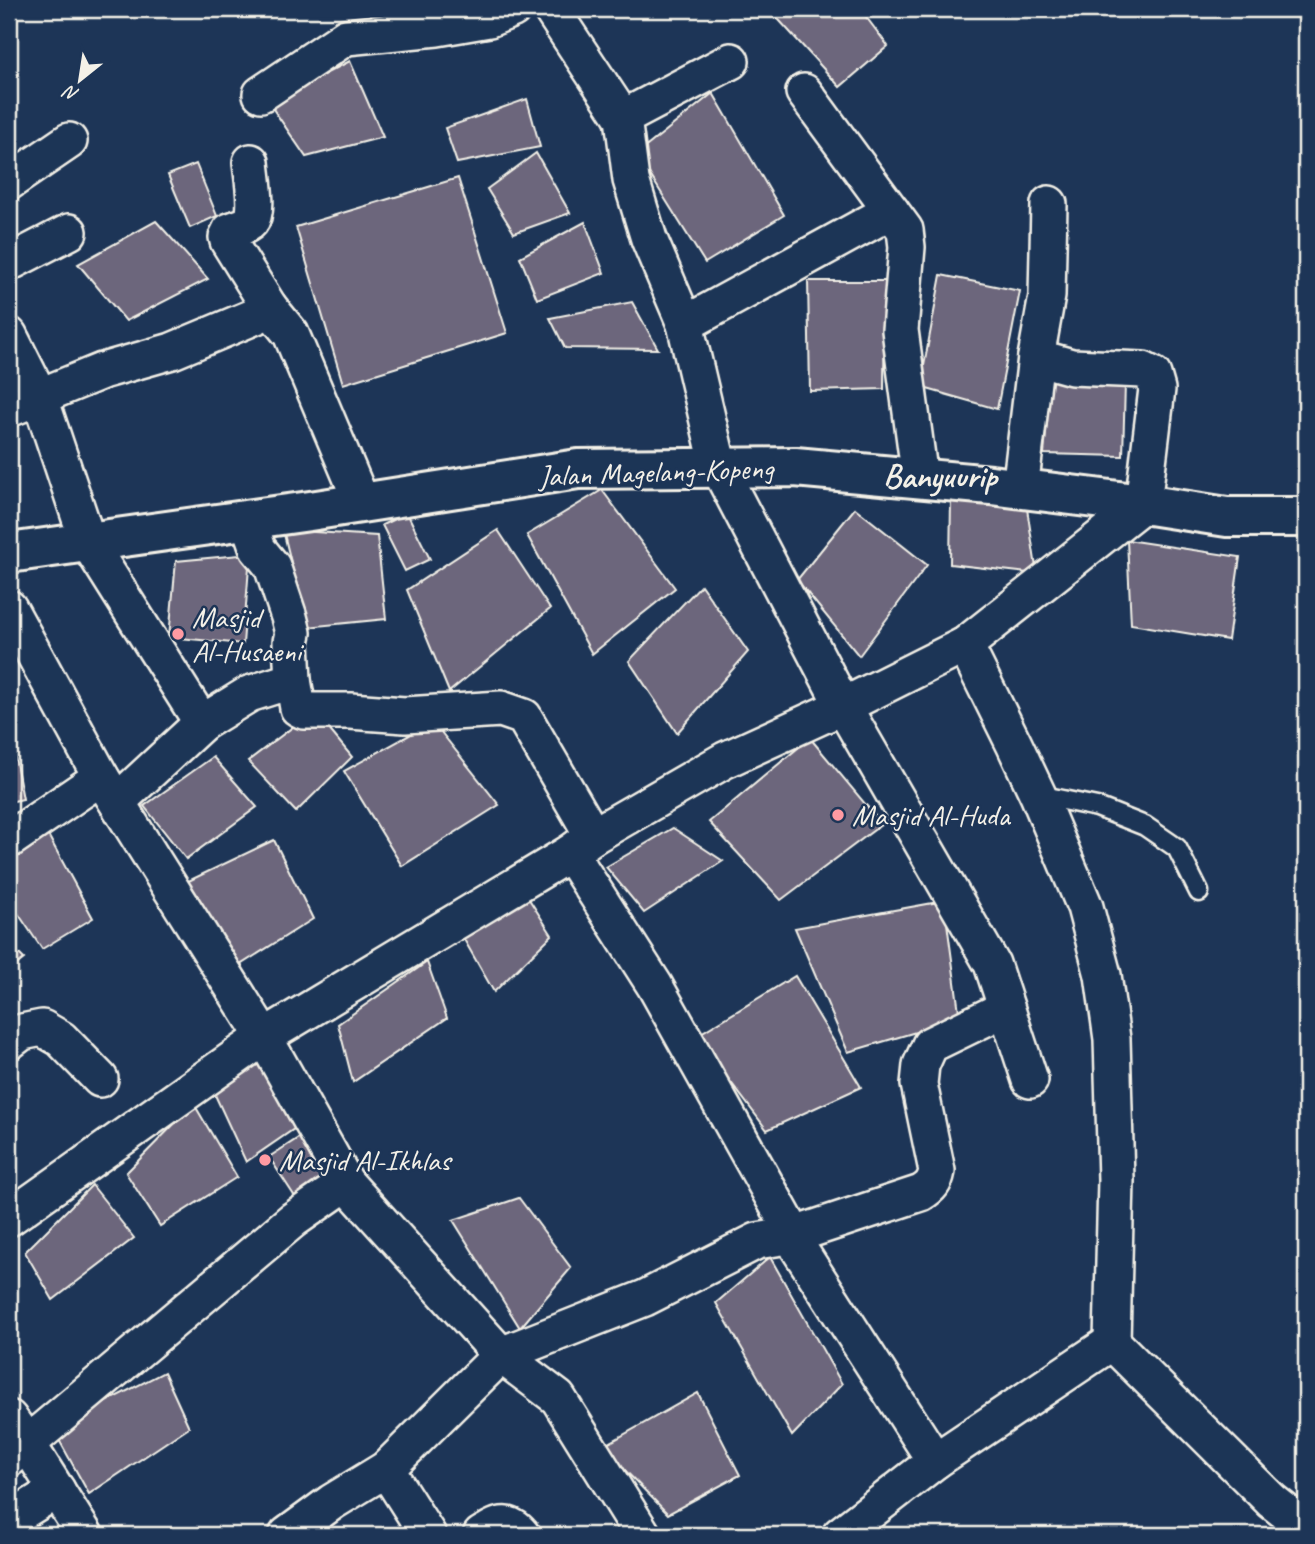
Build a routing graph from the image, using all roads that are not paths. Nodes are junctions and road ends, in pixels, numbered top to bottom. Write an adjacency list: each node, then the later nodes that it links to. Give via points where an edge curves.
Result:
1 (513, 9): 5 (street, via 450,26 346,37)
2 (551, 9): 6 (street)
3 (731, 61): 6 (street)
4 (804, 92): 11 (street)
5 (261, 94)
6 (623, 118): 15 (street, via 631,180 649,239)
7 (69, 141): 9 (street)
8 (251, 163): 14 (street, via 253,219 227,237)
9 (9, 182)
10 (1049, 204): 17 (street, via 1047,296)
11 (891, 211): 15 (street); 20 (street, via 905,230 907,247 900,330)
12 (69, 232): 13 (street)
13 (9, 263)
14 (269, 307): 18 (street, via 172,351 102,371); 22 (street, via 292,334)
15 (685, 324): 19 (street)
16 (9, 335): 18 (street)
17 (1036, 357): 21 (street); 23 (street, via 1153,375 1157,388)
18 (24, 402): 26 (street)
19 (719, 468): 20 (main road, Jalan Magelang-Kopeng, via 795,467); 22 (main road, Jalan Magelang-Kopeng, via 578,468); 31 (street)
20 (920, 479): 21 (main road, Jalan Magelang-Kopeng)
21 (1020, 489): 23 (main road, Jalan Magelang-Kopeng)
22 (362, 503): 25 (main road, Jalan Magelang-Kopeng)
23 (1143, 504): 24 (main road, Jalan Magelang-Kopeng, via 1227,517); 29 (street)
24 (1306, 517)
25 (248, 520): 26 (main road, Jalan Magelang-Kopeng); 30 (street, via 258,549 272,566 289,617)
26 (88, 542): 27 (main road, Jalan Magelang-Kopeng); 32 (street)
27 (9, 553)
28 (9, 608): 33 (street)
29 (965, 645): 31 (street); 34 (street)
30 (293, 680): 32 (street, via 249,694); 36 (street, via 298,708 304,711 405,715 501,709 524,717)
31 (843, 706): 36 (street, via 724,760); 38 (street, via 992,964)
32 (202, 723): 33 (street)
33 (109, 789): 35 (street); 39 (street)
34 (1038, 795): 37 (lane, via 1097,807 1145,825 1177,848); 46 (street, via 1085,907 1103,975 1112,1039 1116,1180)
35 (9, 840)
36 (581, 845): 39 (street); 45 (street)
37 (1199, 892)
38 (1006, 1008): 42 (street); 45 (street, via 927,1049 919,1084 937,1171 930,1187)
39 (264, 1037): 43 (street); 44 (street)
40 (9, 1042): 41 (street, via 23,1032 42,1028 61,1039)
41 (100, 1079)
42 (1030, 1080)
43 (346, 1183): 47 (street); 48 (street)
44 (9, 1218)
45 (794, 1235): 47 (street, via 757,1241 645,1298); 49 (street)
46 (1112, 1342): 49 (street); 53 (street, via 1272,1501)
47 (501, 1354): 50 (street); 59 (street, via 558,1398)
48 (15, 1440): 51 (street)
49 (935, 1461): 60 (street)
50 (386, 1469): 55 (street); 56 (street)
51 (57, 1490): 52 (street); 54 (street)
52 (9, 1520)
53 (1306, 1528)
54 (85, 1535)
55 (287, 1535)
56 (428, 1535)
57 (481, 1535): 58 (street, via 507,1524)
58 (522, 1535)
59 (643, 1535)
60 (840, 1535)

